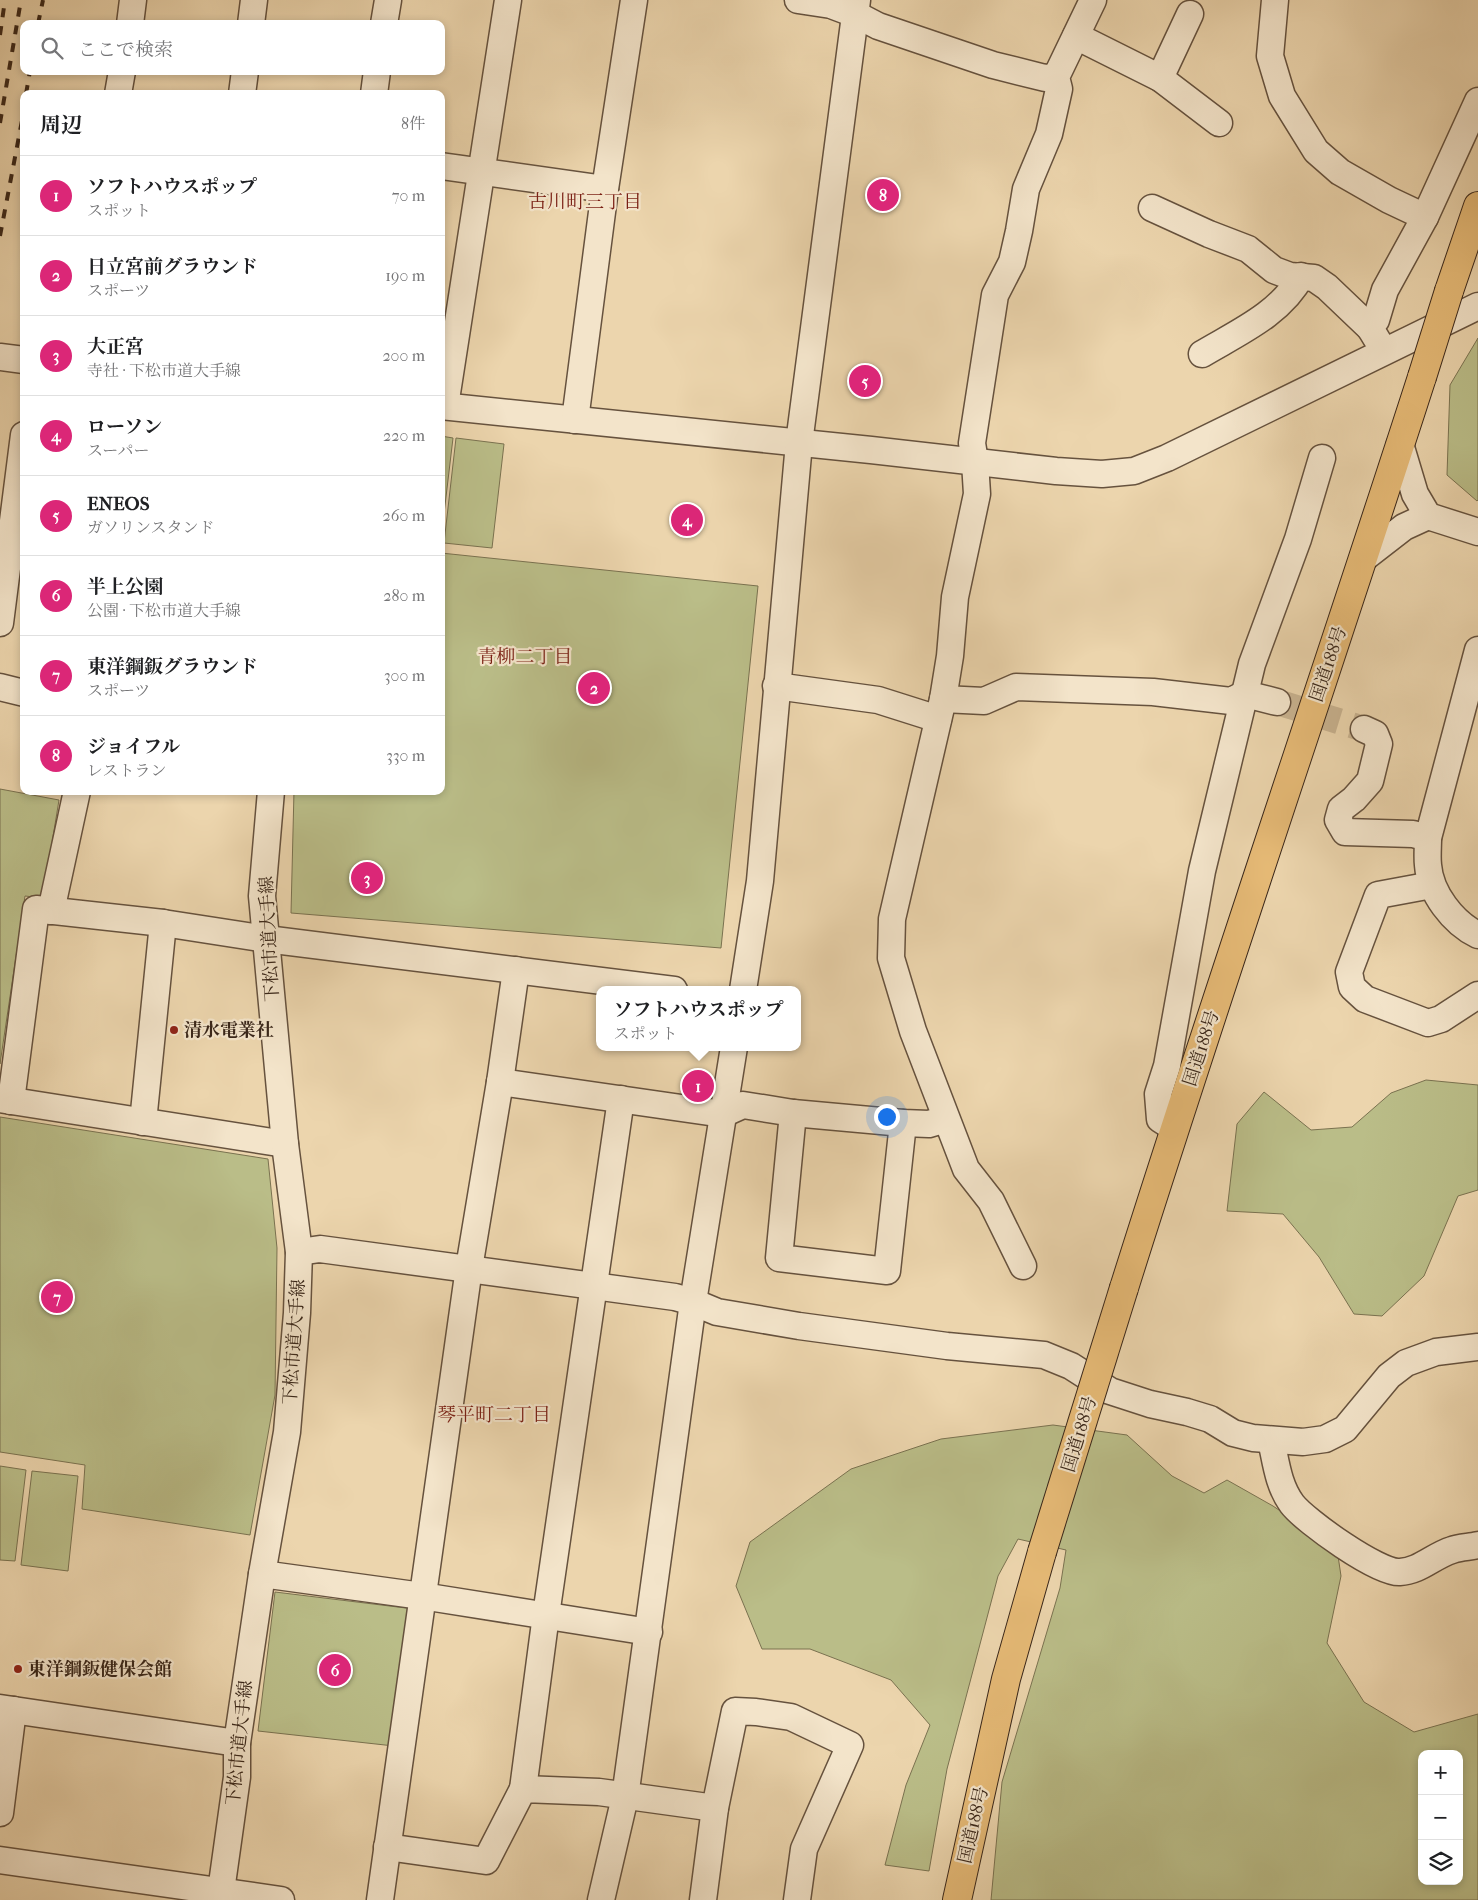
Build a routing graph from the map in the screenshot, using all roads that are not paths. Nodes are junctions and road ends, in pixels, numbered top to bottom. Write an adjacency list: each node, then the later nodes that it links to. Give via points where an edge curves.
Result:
1 (133, 0): 11 (street)
2 (254, 0): 12 (street)
3 (388, 0): 13 (street)
4 (508, 0): 26 (street)
5 (634, 0): 27 (street)
6 (798, 0): 9 (street)
7 (1093, 0): 14 (street)
8 (1275, 0): 30 (street, via 1270,56 1282,96 1316,151 1340,172)
9 (856, 7): 18 (street, via 878,26 993,64 1045,78); 41 (street)
10 (1190, 14): 19 (street)
11 (130, 20)
12 (252, 20)
13 (385, 20)
14 (1076, 36): 18 (street); 19 (street)
15 (121, 75): 20 (street)
16 (244, 75): 21 (street)
17 (376, 75): 22 (street)
18 (1056, 77): 44 (street, via 1059,89 1049,134 1026,189 1012,262 995,294 972,443)
19 (1160, 78): 24 (street)
20 (119, 90)
21 (243, 90)
22 (375, 90)
23 (1478, 101): 30 (street)
24 (1219, 123)
25 (445, 167): 26 (street)
26 (480, 171): 27 (street); 38 (street)
27 (605, 189): 40 (street)
28 (1478, 206): 42 (highway, 国道188号, bridge)
29 (1152, 208): 31 (street, via 1248,249 1274,270)
30 (1425, 217): 33 (street, via 1385,290 1376,320)
31 (1300, 276): 33 (street, via 1314,278 1327,287); 35 (street, via 1293,290 1263,318)
32 (1478, 306): 34 (street)
33 (1370, 328): 34 (street)
34 (1384, 352): 44 (street, via 1134,471 1102,474 1056,472)
35 (1202, 354)
36 (0, 357): 37 (street)
37 (20, 360)
38 (445, 393)
39 (445, 406): 40 (street)
40 (575, 420): 41 (street)
41 (799, 444): 44 (street); 51 (street)
42 (1400, 444): 46 (street, via 1414,494); 48 (highway, 国道188号)
43 (1322, 458): 54 (street, via 1298,539 1252,664)
44 (975, 462): 56 (street, via 977,494 955,597)
45 (20, 466): 49 (street)
46 (1428, 516): 47 (street); 48 (street, via 1404,527)
47 (1478, 532)
48 (1364, 558): 79 (highway, 国道188号)
49 (0, 623)
50 (1478, 650): 60 (street)
51 (776, 686): 56 (street); 68 (street, via 760,881)
52 (0, 687): 53 (street)
53 (20, 692)
54 (1245, 694): 55 (street); 56 (street, via 1231,700 1153,692 1016,687 984,701); 79 (street, via 1202,871 1158,1094 1160,1119)
55 (1277, 702)
56 (941, 709): 76 (street, via 892,919 891,958 913,1031)
57 (1364, 729): 60 (street, via 1375,734 1379,744 1370,781 1341,809 1338,820 1345,832 1413,834)
58 (76, 795): 62 (street)
59 (271, 795): 65 (street, 下松市道大手線, via 262,896)
60 (1428, 838): 61 (street)
61 (1432, 885): 64 (street, via 1448,911); 69 (street, via 1378,895 1349,972 1352,987 1365,999 1428,1023 1441,1019)
62 (52, 911): 63 (street); 73 (street, via 36,909)
63 (163, 923): 65 (street); 77 (street)
64 (1478, 935)
65 (266, 939): 66 (street); 80 (street, 下松市道大手線)
66 (516, 970): 67 (street); 71 (street)
67 (642, 986)
68 (744, 986)
69 (1478, 995)
70 (733, 1051): 75 (street)
71 (500, 1082): 72 (street); 83 (street)
72 (621, 1099): 75 (street); 84 (street)
73 (6, 1100): 77 (street)
74 (793, 1113): 75 (street, via 743,1105); 78 (street); 78 (street, via 779,1258 887,1271)
75 (723, 1114): 85 (street)
76 (946, 1119): 78 (street, via 929,1124); 82 (street, via 966,1169 991,1201)
77 (143, 1122): 80 (street)
78 (903, 1123)
79 (1174, 1128): 107 (highway, 国道188号, bridge, via 1042,1552 1006,1679)
80 (286, 1144): 81 (street, 下松市道大手線)
81 (299, 1252): 83 (street, via 320,1249); 89 (street, 下松市道大手線, via 287,1432)
82 (1023, 1266)
83 (469, 1268): 84 (street); 90 (street)
84 (593, 1286): 85 (street); 91 (street)
85 (694, 1302): 87 (street, via 717,1312 799,1326 1044,1355 1071,1366 1110,1391 1210,1419 1233,1433); 92 (street)
86 (1478, 1347): 87 (street, via 1436,1352 1406,1363 1389,1376 1345,1429 1325,1439 1303,1442)
87 (1271, 1440): 88 (street, via 1280,1484 1293,1505 1360,1557 1396,1572 1410,1572 1452,1550)
88 (1478, 1545)
89 (262, 1574): 90 (street); 94 (street, 下松市道大手線)
90 (422, 1596): 91 (street); 99 (street)
91 (546, 1615): 92 (street); 95 (street)
92 (649, 1632): 96 (street)
93 (7, 1709): 94 (street); 98 (street)
94 (237, 1743): 101 (street, 下松市道大手線, via 237,1777)
95 (523, 1789): 96 (street, via 599,1792); 99 (street, via 486,1861)
96 (625, 1797): 97 (street); 104 (street)
97 (716, 1808): 105 (street); 106 (street, via 735,1711 791,1717 850,1745 804,1850)
98 (0, 1813)
99 (387, 1847): 103 (street)
100 (0, 1860): 101 (street)
101 (221, 1891): 102 (street)
102 (281, 1900)
103 (380, 1900)
104 (601, 1900)
105 (703, 1900)
106 (797, 1900)
107 (957, 1900)

